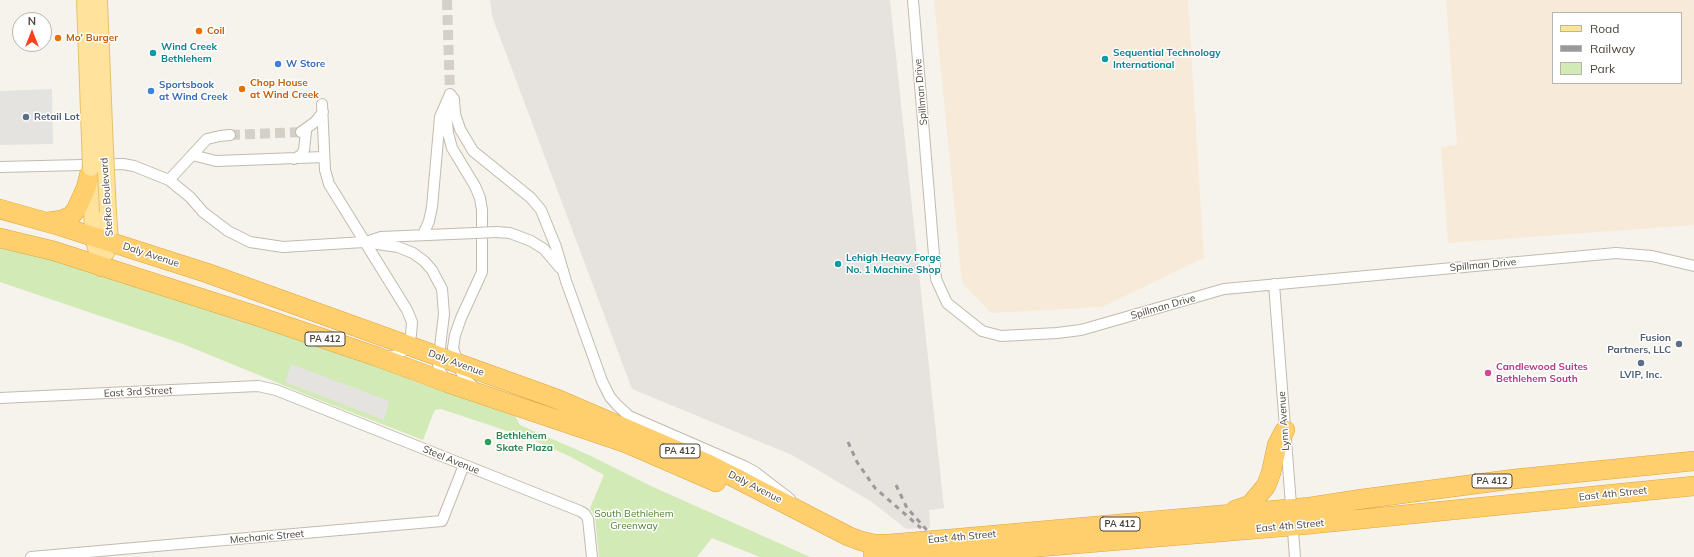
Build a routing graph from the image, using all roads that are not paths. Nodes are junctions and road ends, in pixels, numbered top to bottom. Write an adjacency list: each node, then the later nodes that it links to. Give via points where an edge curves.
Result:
1 (85, 0): 12 (main road, Stefko Boulevard, bridge)
2 (99, 0): 15 (main road, Stefko Boulevard, bridge, via 104,151)
3 (913, 0): 24 (street, Spillman Drive, via 936,279 947,303 964,318 982,331 1001,336 1057,333 1081,330 1224,289)
4 (450, 100): 17 (street, via 440,117 432,208); 23 (street, via 460,129 473,151 531,198 541,210); 28 (street, via 445,117 450,142 475,186 482,210 482,272 457,328 453,348)
5 (323, 131): 6 (street); 6 (street, via 322,108 315,122); 9 (street)
6 (303, 132): 10 (street, via 304,150 301,155)
7 (230, 135): 8 (street, via 206,139)
8 (192, 155): 10 (street, via 216,162); 13 (street)
9 (324, 157): 10 (street); 20 (street, via 324,170 329,184)
10 (294, 158)
11 (0, 167): 13 (street, via 123,164 144,169)
12 (91, 168): 15 (highway, via 86,188)
13 (169, 180): 20 (street, via 190,197 203,212 228,231 250,242 283,246)
14 (0, 209): 16 (highway, Daly Avenue / PA 412)
15 (92, 212): 16 (highway); 19 (main road, Stefko Boulevard)
16 (48, 222): 19 (highway, Daly Avenue / PA 412)
17 (423, 235): 20 (street, via 381,237); 23 (street, bridge, via 496,232 520,236 544,249 560,268)
18 (0, 238): 22 (highway, Daly Avenue / PA 412, via 48,250)
19 (102, 239): 22 (main road, Stefko Boulevard); 25 (highway, Daly Avenue / PA 412, via 228,280)
20 (364, 242): 25 (street, via 410,316 412,330); 27 (street, via 406,250 424,261 436,275 442,289 444,307)
21 (1694, 266): 24 (street, Spillman Drive, via 1652,256 1616,253)
22 (101, 268): 26 (highway, Daly Avenue / PA 412)
23 (566, 281): 39 (street, via 602,381 610,397 623,411 629,416 744,466)
24 (1274, 284): 33 (street, Lynn Avenue)
25 (407, 346): 26 (street, via 400,354); 27 (highway, Daly Avenue / PA 412)
26 (378, 357): 29 (highway, Daly Avenue / PA 412)
27 (438, 357): 28 (highway, Daly Avenue / PA 412); 29 (street, via 439,369)
28 (457, 364): 31 (street, via 465,379); 39 (highway, Daly Avenue / PA 412, via 557,399 640,433 708,464)
29 (448, 383): 31 (highway, Daly Avenue / PA 412)
30 (276, 390): 32 (street, East 3rd Street, via 258,386); 35 (street, Steel Avenue)
31 (483, 395): 41 (highway, Daly Avenue / PA 412, via 632,446 702,475 847,547 866,553)
32 (0, 398)
33 (1285, 430): 37 (highway, via 1277,445 1266,486 1259,496 1250,505); 38 (street, Lynn Avenue)
34 (1694, 461): 38 (highway, East 4th Street / PA 412, via 1514,478)
35 (464, 465): 42 (street, Mechanic Street, via 442,521); 43 (street, Steel Avenue, via 585,514 589,524)
36 (1694, 486): 38 (highway, East 4th Street / PA 412)
37 (1219, 516): 38 (highway, East 4th Street / PA 412); 40 (highway, East 4th Street / PA 412)
38 (1291, 518): 40 (highway, East 4th Street / PA 412, via 971,553); 44 (street, Lynn Avenue)
39 (818, 520): 41 (highway, Daly Avenue / PA 412, via 861,541 882,544)
40 (946, 547): 41 (highway, East 4th Street / PA 412, via 923,541); 41 (highway, East 4th Street / PA 412, via 902,557)
41 (892, 549)
42 (31, 557)
43 (592, 557)
44 (1295, 557)

